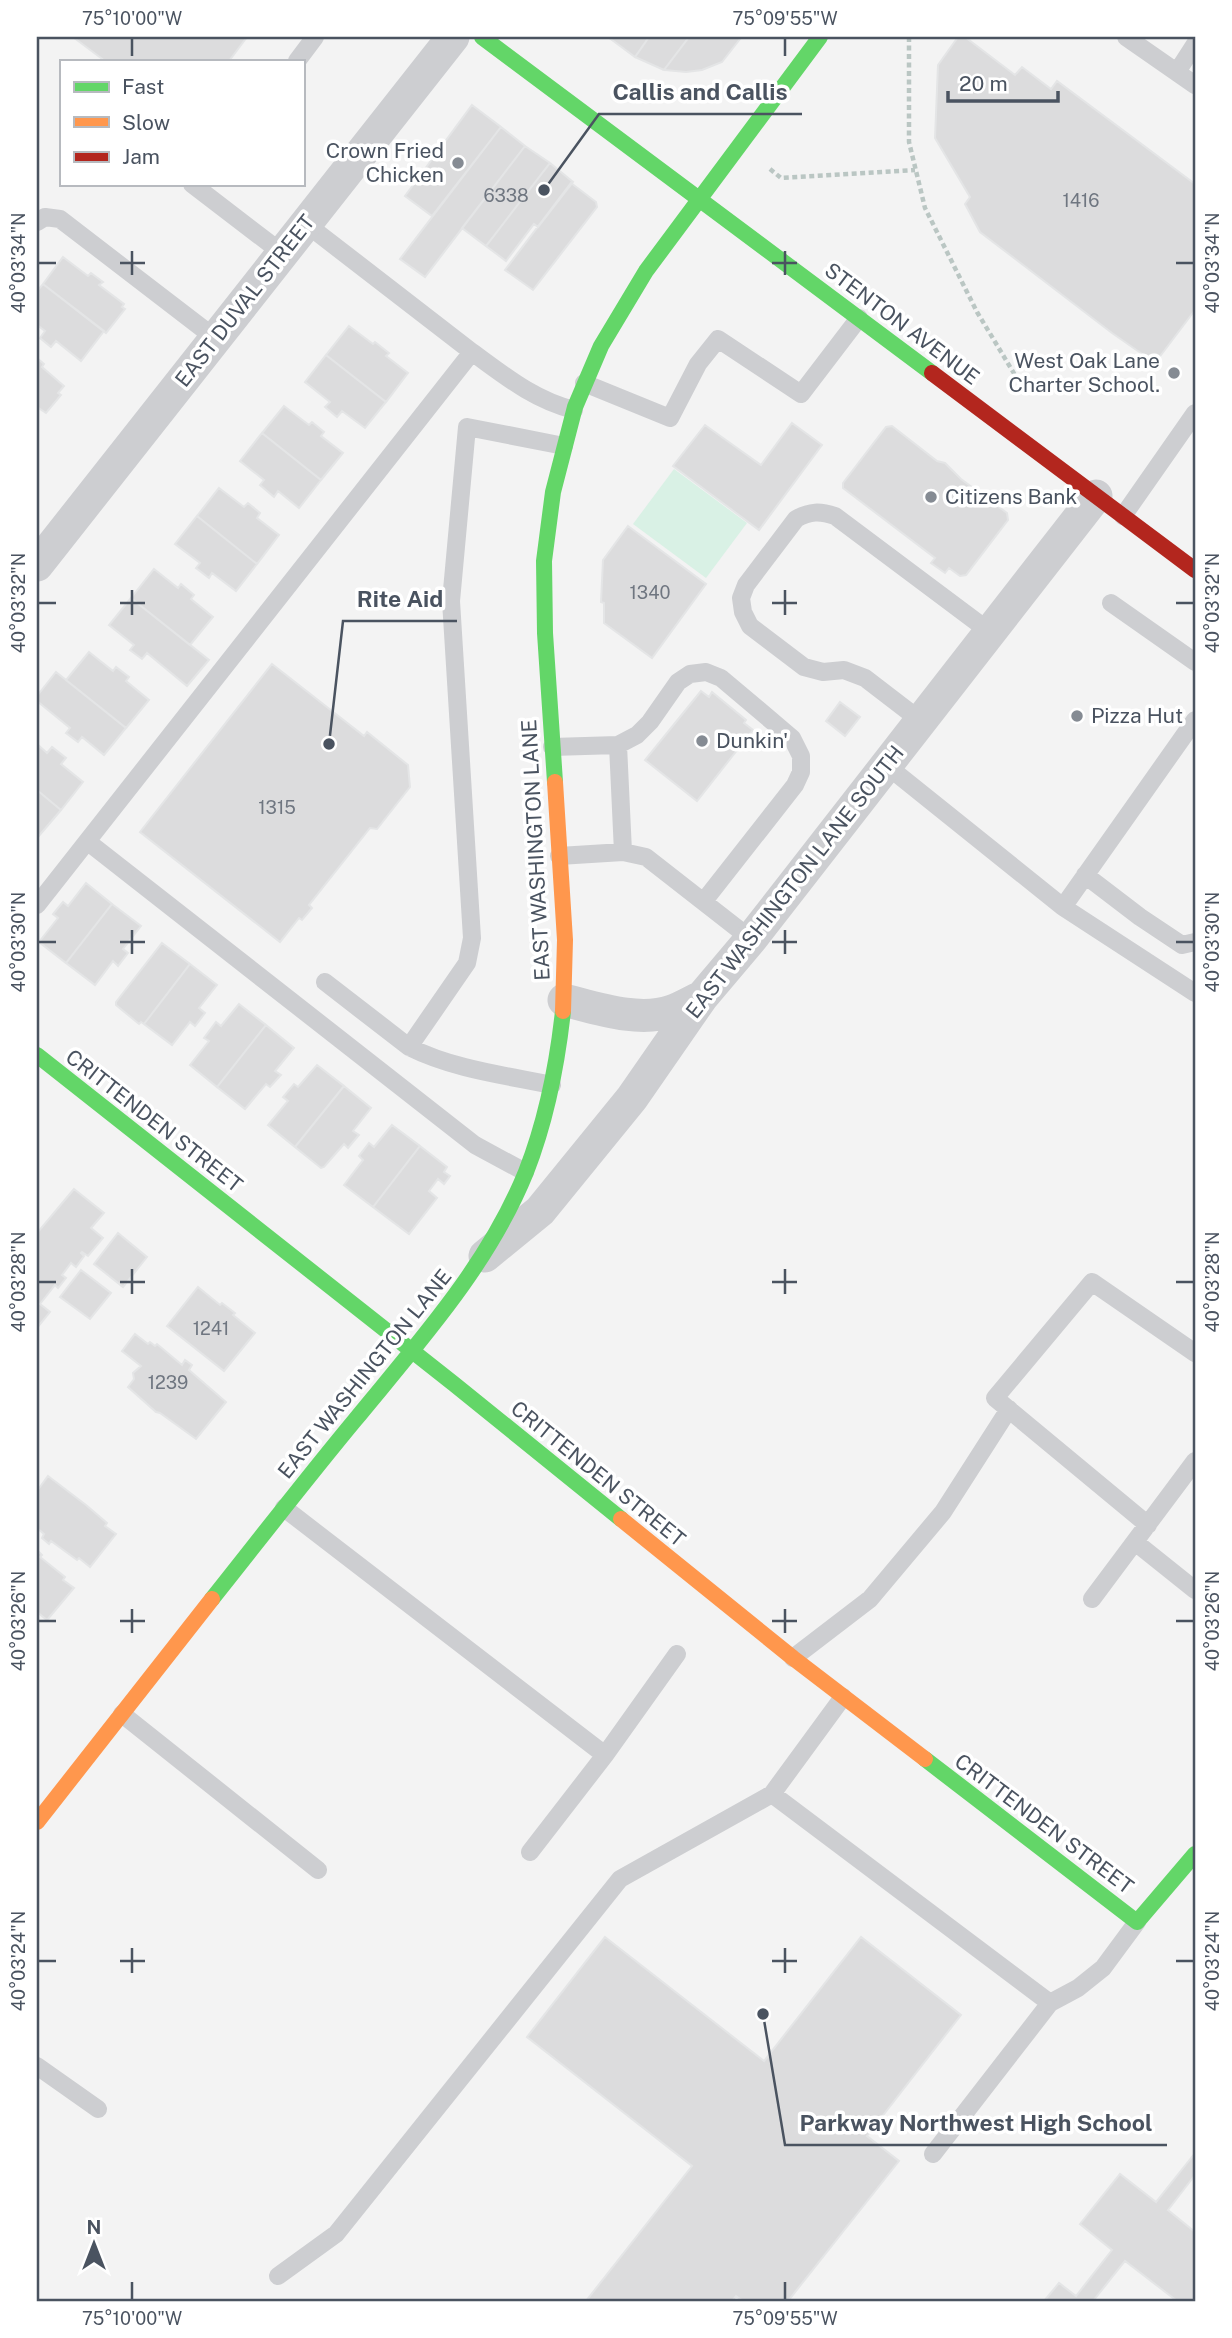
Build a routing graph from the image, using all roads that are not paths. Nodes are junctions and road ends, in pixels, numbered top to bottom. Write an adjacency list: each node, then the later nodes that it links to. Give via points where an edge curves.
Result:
1 (316, 37): 7 (lane)
2 (453, 37): 13 (street, EAST DUVAL STREET)
3 (482, 37): 11 (main road, STENTON AVENUE, via 511,51)
4 (820, 37): 11 (main road, EAST WASHINGTON LANE)
5 (1126, 37): 8 (lane)
6 (1195, 44): 8 (lane)
7 (298, 60)
8 (1177, 72): 9 (lane)
9 (1195, 85)
10 (199, 186): 14 (lane)
11 (700, 199): 15 (main road, STENTON AVENUE); 18 (main road, EAST WASHINGTON LANE, via 622,309)
12 (37, 222): 16 (lane, via 45,217 60,219)
13 (306, 223): 14 (street, EAST DUVAL STREET); 17 (lane)
14 (282, 253): 16 (street, EAST DUVAL STREET)
15 (859, 318): 18 (lane, via 801,394 718,339 698,364 670,418); 22 (main road, STENTON AVENUE)
16 (215, 338): 24 (street, EAST DUVAL STREET)
17 (472, 352): 19 (lane, via 526,392); 34 (lane)
18 (584, 383): 19 (main road, EAST WASHINGTON LANE)
19 (574, 410): 21 (main road, EAST WASHINGTON LANE)
20 (1195, 412): 23 (lane)
21 (564, 446): 32 (main road, EAST WASHINGTON LANE, via 550,505 545,555); 47 (lane, via 467,427 451,601 471,953)
22 (1096, 496): 23 (main road, STENTON AVENUE); 27 (street, EAST WASHINGTON LANE SOUTH)
23 (1124, 516): 25 (main road, STENTON AVENUE)
24 (37, 565)
25 (1195, 570)
26 (1111, 603): 28 (lane)
27 (990, 632): 30 (street, EAST WASHINGTON LANE SOUTH); 30 (lane, via 835,516 807,513 796,519 746,585 741,598 750,626 804,667 823,672 844,670 865,678)
28 (1195, 662)
29 (1195, 720): 37 (lane)
30 (921, 721): 33 (street, EAST WASHINGTON LANE SOUTH)
31 (618, 745): 32 (lane); 35 (lane); 38 (lane, via 637,735 678,682 706,672 721,678 792,738 801,756 795,785)
32 (552, 747): 36 (main road, EAST WASHINGTON LANE)
33 (886, 765): 40 (lane); 41 (street, EAST WASHINGTON LANE SOUTH)
34 (88, 842): 39 (lane); 50 (lane, via 475,1145)
35 (623, 852): 36 (lane); 38 (lane, via 646,857)
36 (559, 856): 46 (main road, EAST WASHINGTON LANE)
37 (1086, 875): 40 (lane); 42 (lane, via 1182,946)
38 (704, 901): 41 (lane)
39 (37, 905)
40 (1063, 907): 44 (lane)
41 (751, 939): 45 (street, EAST WASHINGTON LANE SOUTH)
42 (1195, 942)
43 (325, 982): 47 (lane)
44 (1195, 993)
45 (702, 997): 46 (street, via 670,1012 643,1015); 51 (street, EAST WASHINGTON LANE SOUTH, via 632,1098 540,1211)
46 (564, 1000): 49 (main road, EAST WASHINGTON LANE)
47 (409, 1047): 49 (lane, via 455,1065)
48 (37, 1055): 52 (main road, CRITTENDEN STREET)
49 (552, 1085): 50 (main road, EAST WASHINGTON LANE)
50 (525, 1172): 51 (main road, EAST WASHINGTON LANE)
51 (483, 1257): 52 (main road, EAST WASHINGTON LANE)
52 (411, 1351): 56 (main road, EAST WASHINGTON LANE); 62 (main road, CRITTENDEN STREET)
53 (1195, 1353): 54 (lane, via 1093,1282 995,1398)
54 (1009, 1409): 57 (lane); 62 (lane, via 943,1512 870,1599)
55 (1195, 1461): 57 (lane)
56 (284, 1508): 64 (main road, EAST WASHINGTON LANE); 65 (lane)
57 (1148, 1525): 58 (lane)
58 (1135, 1542): 59 (lane); 60 (lane)
59 (1195, 1590)
60 (1093, 1599)
61 (677, 1654): 65 (lane)
62 (793, 1658): 63 (main road, CRITTENDEN STREET)
63 (843, 1697): 66 (lane); 71 (main road, CRITTENDEN STREET)
64 (122, 1714): 67 (main road, EAST WASHINGTON LANE); 70 (lane)
65 (605, 1755): 68 (lane)
66 (772, 1794): 72 (lane); 76 (lane, via 620,1879 337,2234)
67 (37, 1822)
68 (530, 1852)
69 (1195, 1854): 71 (main road)
70 (318, 1870)
71 (1137, 1922): 72 (lane, via 1103,1968)
72 (1050, 2003): 75 (lane)
73 (37, 2066): 74 (lane)
74 (98, 2109)
75 (933, 2154)
76 (278, 2276)

